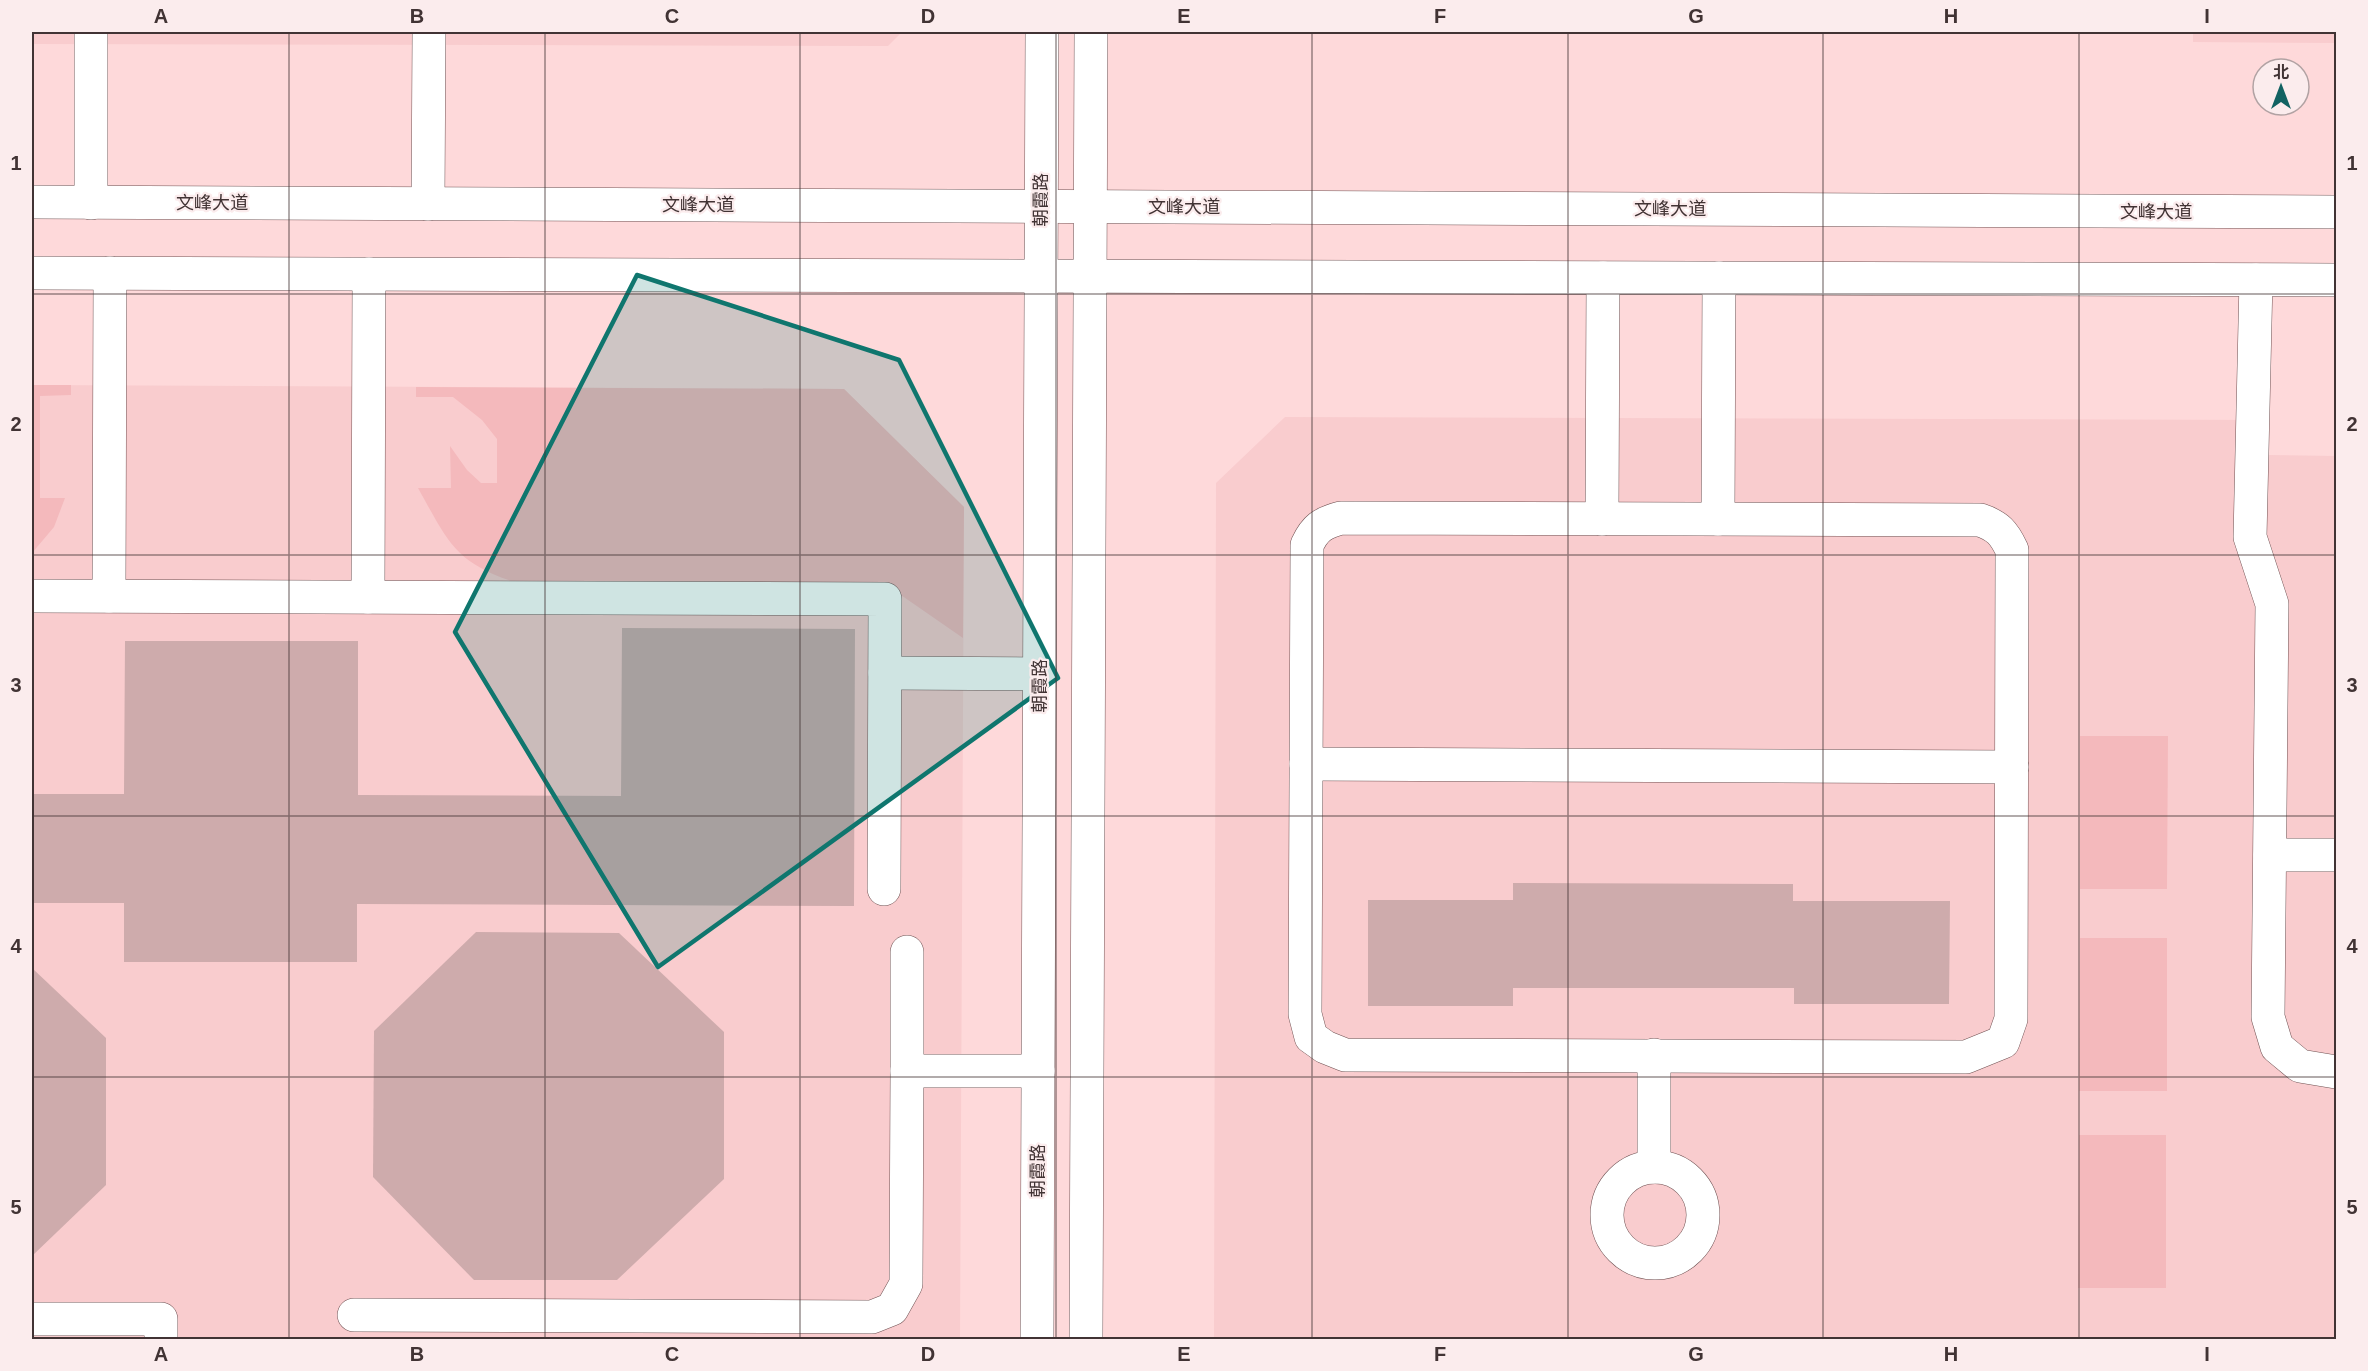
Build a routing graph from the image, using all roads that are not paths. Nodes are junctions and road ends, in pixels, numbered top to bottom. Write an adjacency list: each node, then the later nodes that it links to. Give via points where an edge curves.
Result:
1 (91, 32): 6 (main road)
2 (429, 32): 7 (main road)
3 (1042, 32): 8 (main road, 朝霞路)
4 (1091, 32): 9 (main road)
5 (32, 202): 6 (main road, 文峰大道)
6 (91, 203): 7 (main road, 文峰大道)
7 (428, 204): 8 (main road, 文峰大道)
8 (1041, 206): 9 (main road, 文峰大道); 14 (main road, 朝霞路)
9 (1090, 207): 10 (main road, 文峰大道); 15 (main road)
10 (2337, 212)
11 (32, 273): 12 (main road)
12 (110, 273): 13 (main road); 23 (main road)
13 (369, 274): 14 (main road); 24 (main road)
14 (1041, 276): 15 (main road); 26 (main road, 朝霞路)
15 (1090, 276): 16 (main road); 42 (main road)
16 (1603, 278): 17 (main road); 20 (main road)
17 (1719, 278): 18 (main road); 21 (main road)
18 (2256, 279): 19 (main road); 29 (main road, via 2250,537 2272,604)
19 (2337, 280)
20 (1602, 519): 21 (main road); 27 (main road, via 1341,518 1315,529 1307,545)
21 (1719, 519): 28 (main road, via 1980,520 2004,532 2012,550)
22 (32, 596): 23 (main road)
23 (109, 596): 24 (main road)
24 (368, 597): 25 (main road, via 885,599)
25 (885, 673): 26 (main road); 31 (main road)
26 (1040, 674): 35 (main road, 朝霞路)
27 (1306, 764): 28 (main road); 33 (main road, via 1305,1014 1311,1037 1345,1055)
28 (2012, 766): 33 (main road, via 2011,1019 2003,1042 1966,1056)
29 (2270, 855): 30 (main road); 36 (main road, via 2268,1017 2277,1047 2300,1066)
30 (2337, 855)
31 (884, 889)
32 (907, 952): 34 (main road)
33 (1654, 1055): 37 (main road)
34 (907, 1071): 35 (main road); 38 (main road, via 906,1284 892,1309 872,1317)
35 (1038, 1071): 41 (main road, 朝霞路)
36 (2337, 1072)
37 (1654, 1167)
38 (354, 1315)
39 (32, 1319): 40 (main road, via 161,1319)
40 (161, 1340)
41 (1037, 1340)
42 (1086, 1340)

